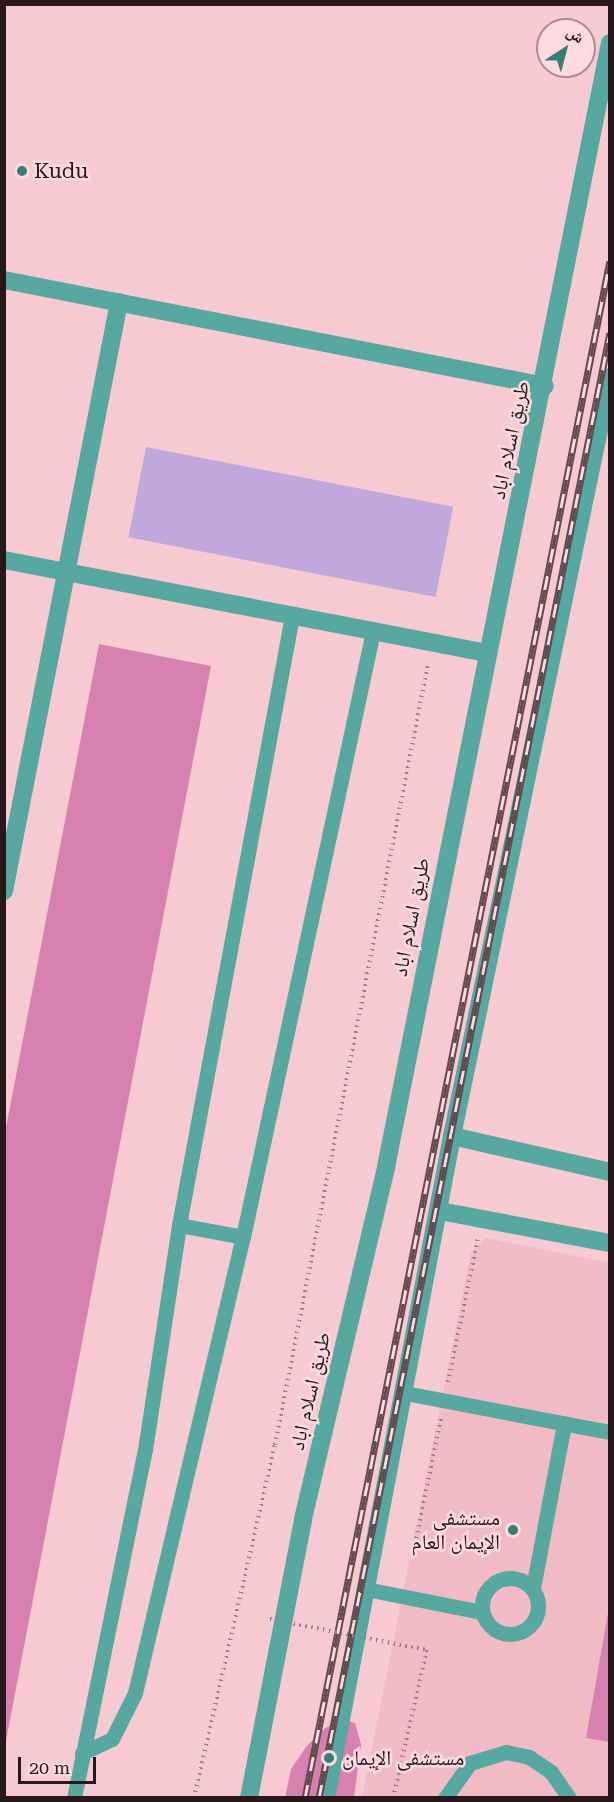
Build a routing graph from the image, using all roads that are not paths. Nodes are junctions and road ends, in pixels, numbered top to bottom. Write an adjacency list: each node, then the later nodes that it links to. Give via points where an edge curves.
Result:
1 (609, 43): 5 (street, طريق اسلام اباد)
2 (4, 280): 3 (street)
3 (119, 302): 5 (street); 7 (street)
4 (609, 377): 12 (street)
5 (545, 386): 10 (street, طريق اسلام اباد)
6 (4, 560): 7 (street)
7 (64, 572): 8 (street); 11 (street)
8 (292, 616): 9 (street); 15 (lane)
9 (373, 631): 10 (street); 16 (lane)
10 (486, 653): 26 (street, طريق اسلام اباد, via 386,1167 303,1519)
11 (4, 891)
12 (452, 1136): 13 (street); 14 (street)
13 (609, 1172)
14 (440, 1211): 17 (street); 18 (street)
15 (179, 1225): 16 (lane); 24 (lane, via 145,1450)
16 (243, 1237): 24 (lane, via 135,1694 112,1739)
17 (609, 1243)
18 (405, 1393): 19 (lane); 22 (street)
19 (564, 1424): 20 (lane); 21 (lane)
20 (609, 1432)
21 (533, 1588): 23 (lane, via 517,1578 498,1580 483,1593); 23 (lane, via 539,1608 531,1627 512,1636 492,1630)
22 (366, 1589): 23 (lane); 27 (street)
23 (481, 1612)
24 (82, 1753): 25 (lane)
25 (74, 1797)
26 (249, 1797)
27 (326, 1797)
28 (445, 1797): 29 (lane, via 470,1763 506,1752 530,1757 551,1772)
29 (569, 1797)

